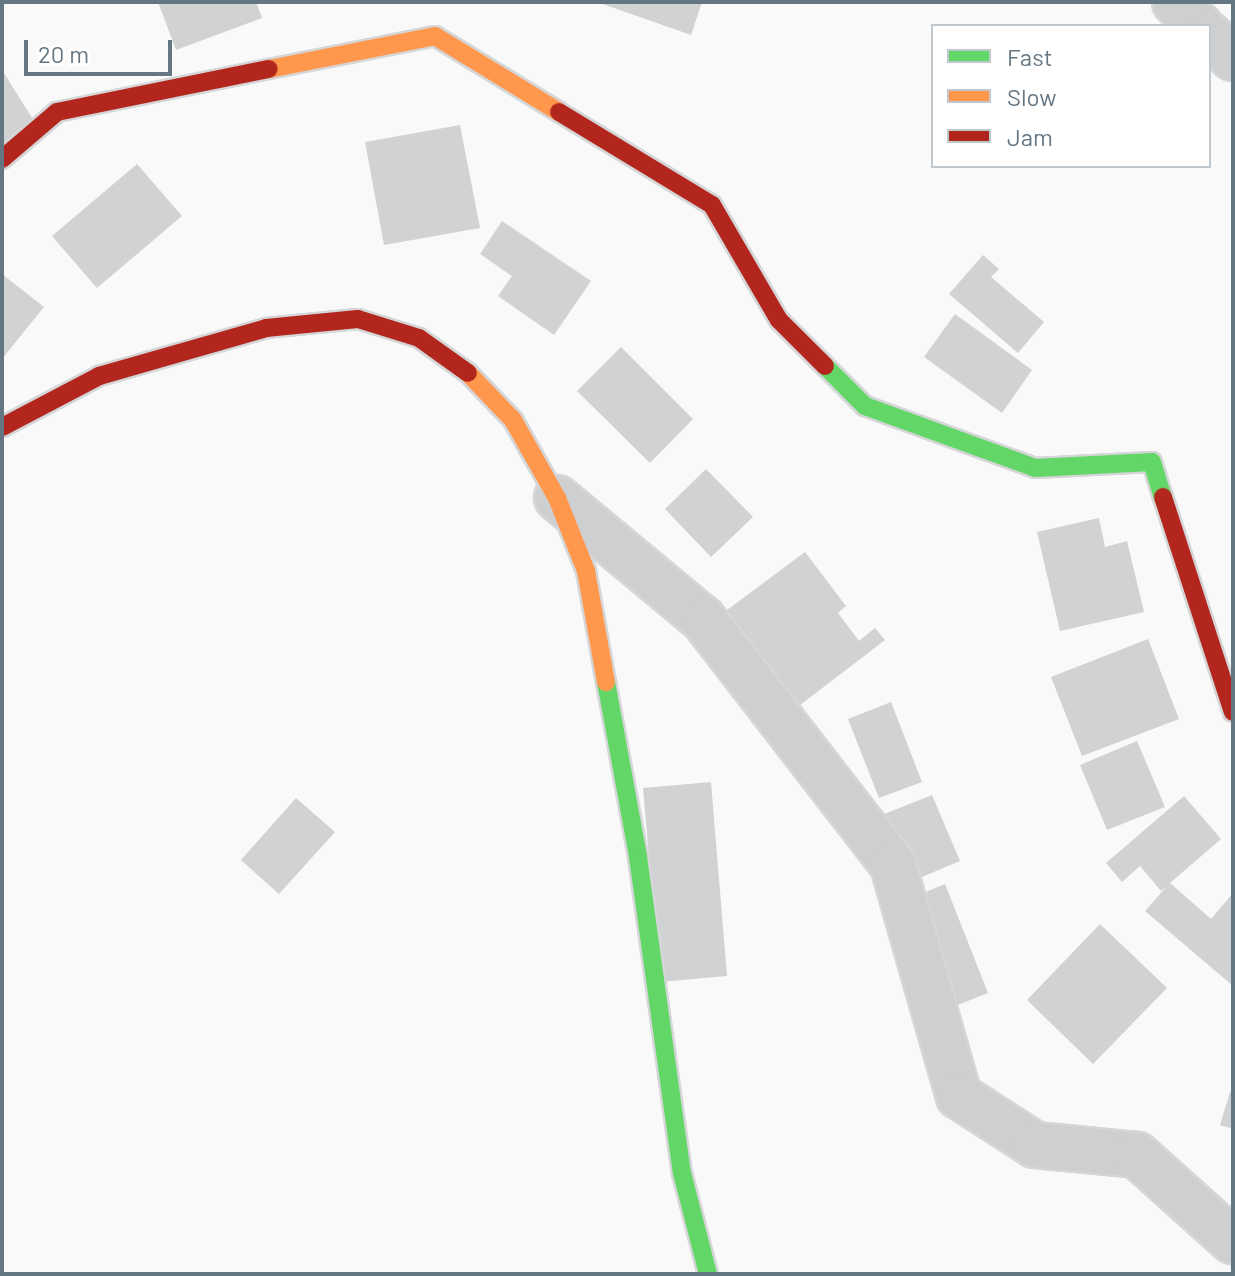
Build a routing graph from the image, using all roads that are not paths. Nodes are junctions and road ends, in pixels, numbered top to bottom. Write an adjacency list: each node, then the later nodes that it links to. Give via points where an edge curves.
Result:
1 (1175, 2): 2 (street)
2 (1198, 24)
3 (1211, 37): 4 (street)
4 (1233, 58)
5 (2, 159): 8 (street, via 57,112 435,36 712,205 779,320 865,406 1035,468 1152,462)
6 (2, 427): 7 (street, via 99,376 266,328 358,319 419,338 478,380 513,420)
7 (557, 498): 9 (street, via 703,619 893,865 959,1096 1035,1145 1137,1155); 10 (street, via 586,571 606,665 682,1173)
8 (1233, 712)
9 (1233, 1241)
10 (708, 1274)

